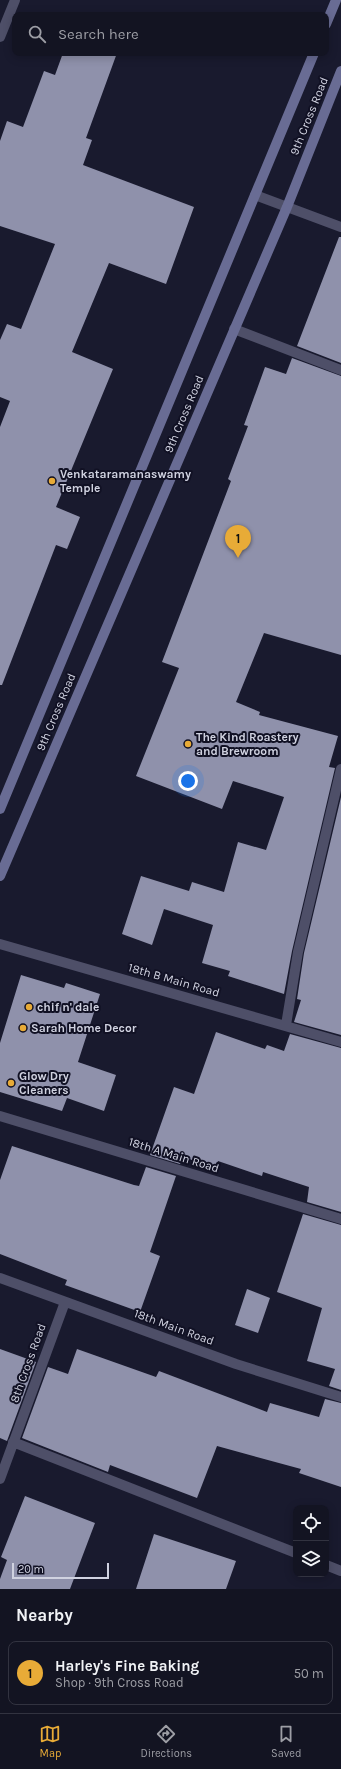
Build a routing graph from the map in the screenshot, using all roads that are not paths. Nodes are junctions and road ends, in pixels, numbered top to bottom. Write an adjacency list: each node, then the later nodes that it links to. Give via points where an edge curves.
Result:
1 (15, 0): 4 (street)
2 (336, 0): 3 (main road)
3 (329, 17)
4 (0, 37)
5 (313, 56): 7 (main road, 9th Cross Road)
6 (341, 71): 8 (main road, 9th Cross Road)
7 (255, 195): 8 (street); 13 (main road, 9th Cross Road)
8 (287, 207): 9 (street); 10 (main road, 9th Cross Road)
9 (341, 227)
10 (234, 329): 11 (street); 14 (main road, 9th Cross Road)
11 (341, 370)
12 (341, 769): 16 (street, via 298,952)
13 (0, 809)
14 (0, 876)
15 (0, 944): 16 (street, 18th B Main Road)
16 (286, 1026): 17 (street, 18th B Main Road)
17 (341, 1042)
18 (0, 1116): 19 (street, 18th A Main Road)
19 (341, 1219)
20 (0, 1278): 21 (street, 18th Main Road)
21 (64, 1302): 22 (street, 18th Main Road, via 236,1364); 23 (street, 8th Cross Road)
22 (341, 1397)
23 (13, 1442): 24 (street, 8th Cross Road); 25 (street)
24 (0, 1479)
25 (293, 1552)
26 (329, 1566): 27 (street)
27 (341, 1571)

